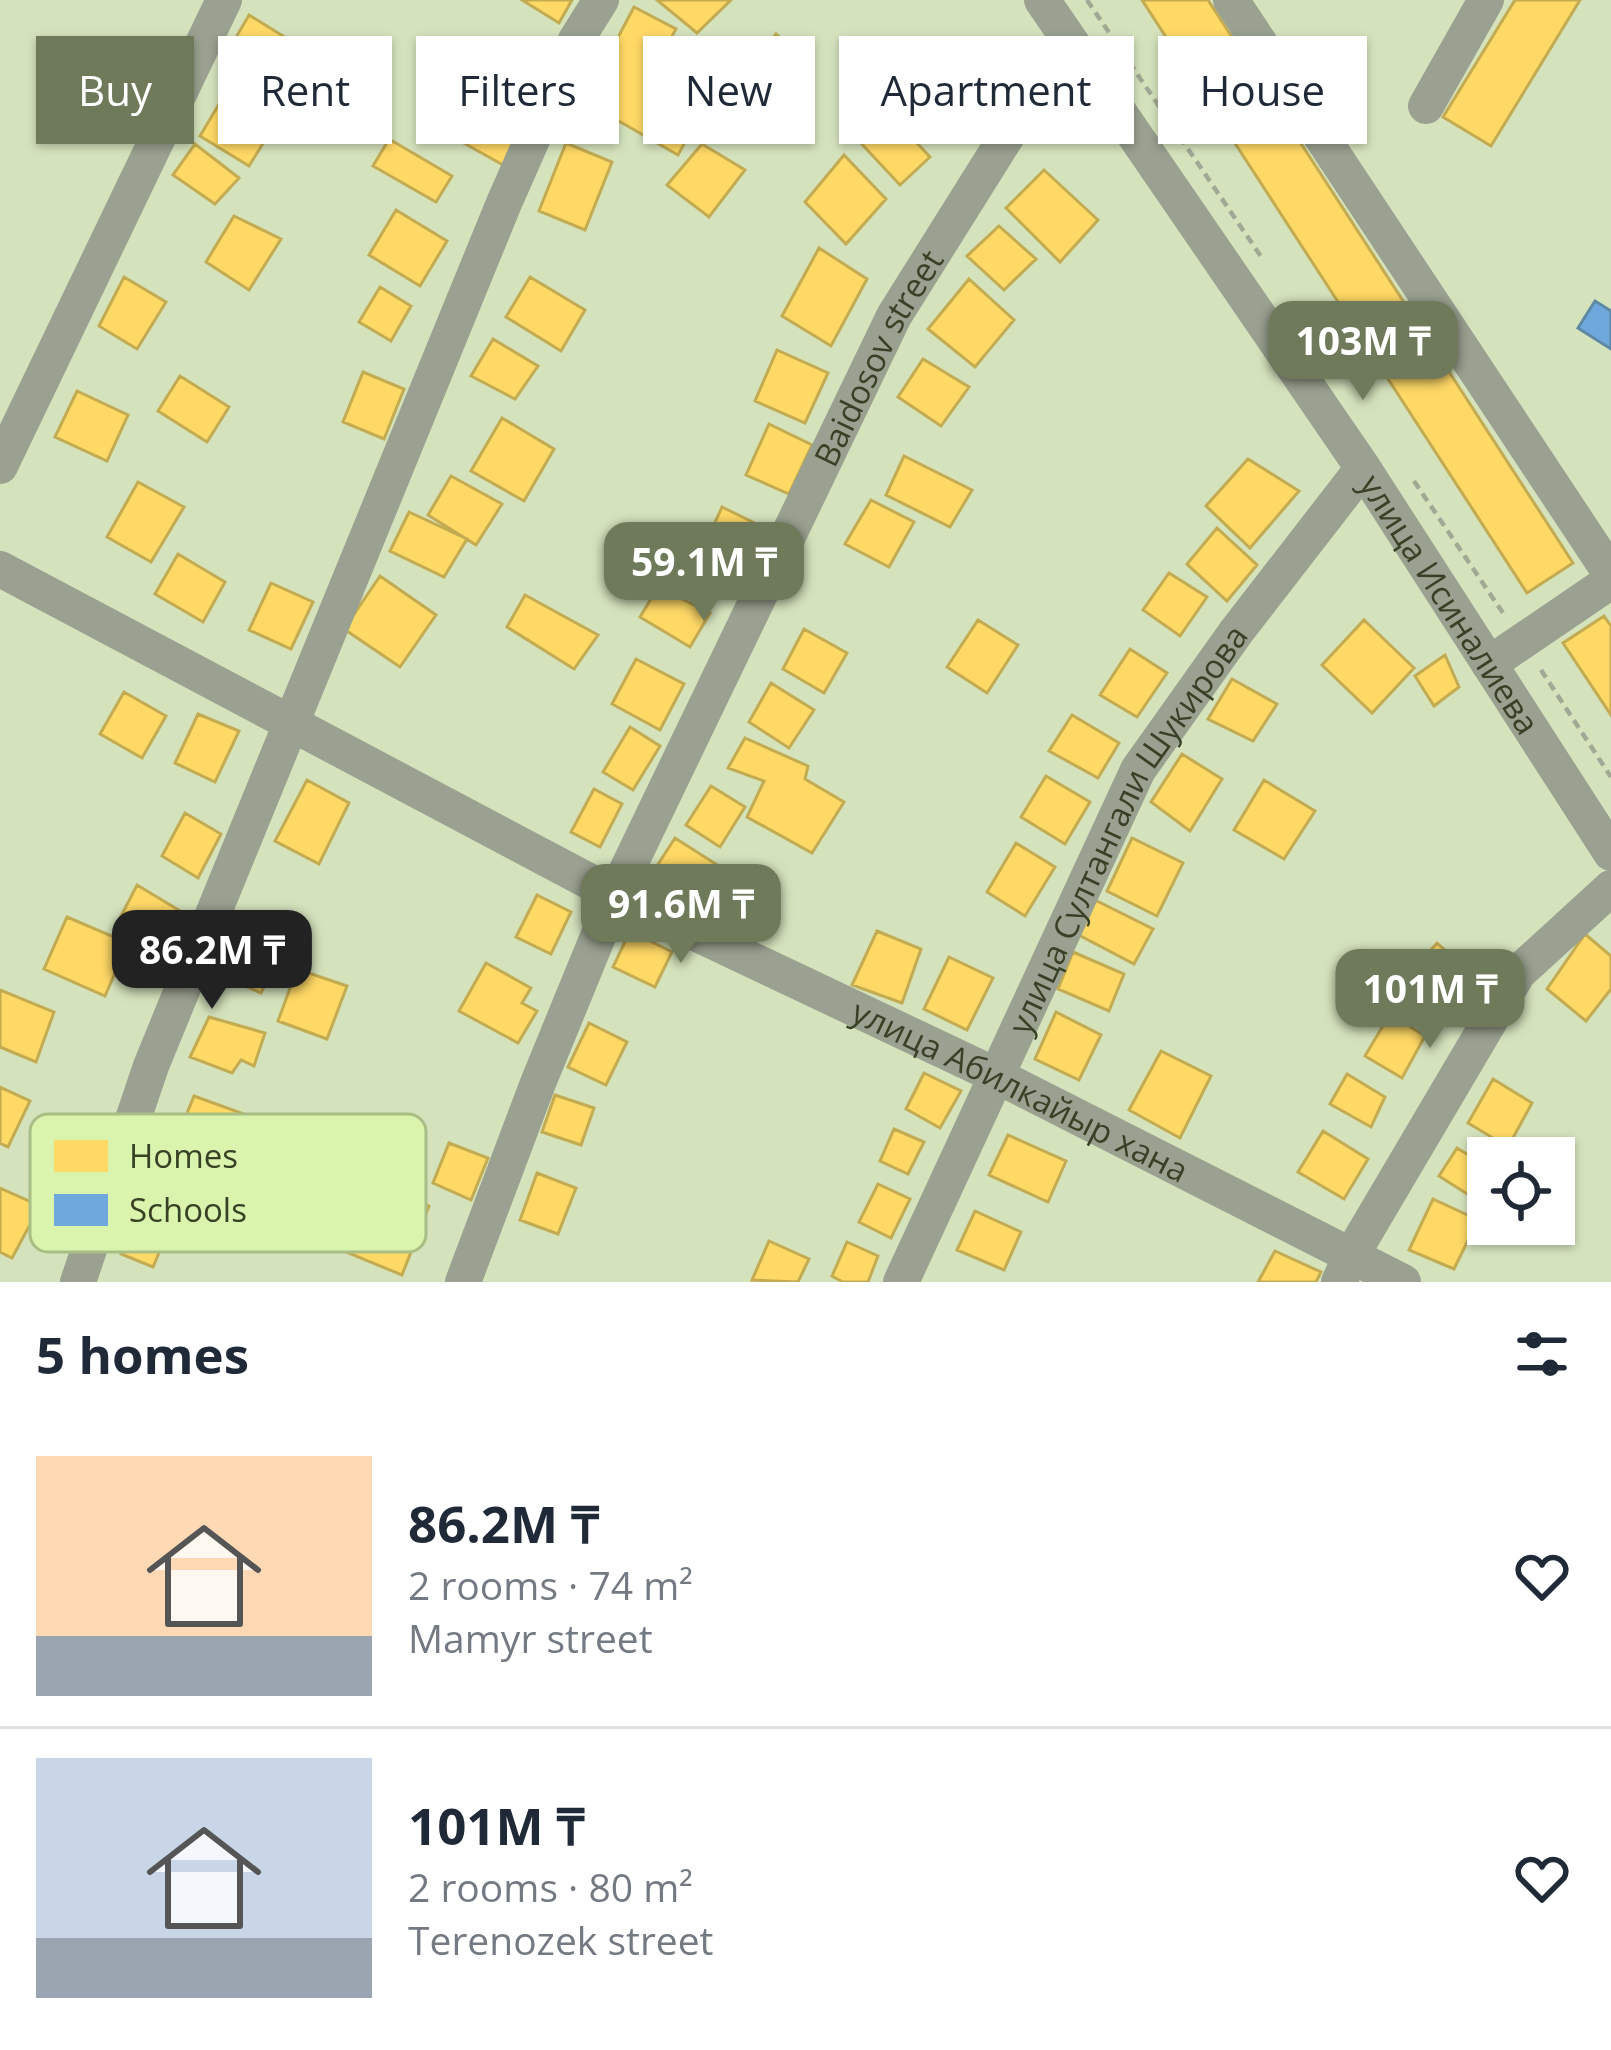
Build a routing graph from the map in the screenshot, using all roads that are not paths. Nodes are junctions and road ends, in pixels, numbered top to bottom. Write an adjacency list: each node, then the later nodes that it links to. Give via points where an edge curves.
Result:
1 (224, 0): 10 (street)
2 (601, 0): 15 (street, via 505,203)
3 (1231, 0): 13 (street)
4 (1486, 0): 7 (street)
5 (1052, 4): 6 (street, улица Исиналиева)
6 (1071, 36)
7 (1426, 106)
8 (1134, 132): 11 (street, улица Исиналиева)
9 (1002, 144): 18 (street, Baidosov street, via 894,316)
10 (0, 466)
11 (1363, 468): 14 (street, улица Исиналиева); 19 (street, улица Султангали Шукирова, via 1138,770)
12 (0, 568): 15 (street, улица Абилкайыр хана)
13 (1611, 577): 14 (street)
14 (1489, 664): 16 (street, улица Исиналиева)
15 (293, 723): 18 (street, улица Абилкайыр хана); 20 (street)
16 (1611, 853)
17 (1611, 888): 22 (street, via 1518,974)
18 (615, 895): 19 (street, улица Абилкайыр хана); 24 (street, Baidosov street)
19 (994, 1075): 22 (street, улица Абилкайыр хана); 25 (street, улица Султангали Шукирова)
20 (135, 1114)
21 (88, 1252): 23 (street)
22 (1345, 1269): 26 (street, улица Абилкайыр хана)
23 (78, 1282)
24 (463, 1282)
25 (901, 1282)
26 (1403, 1282)

